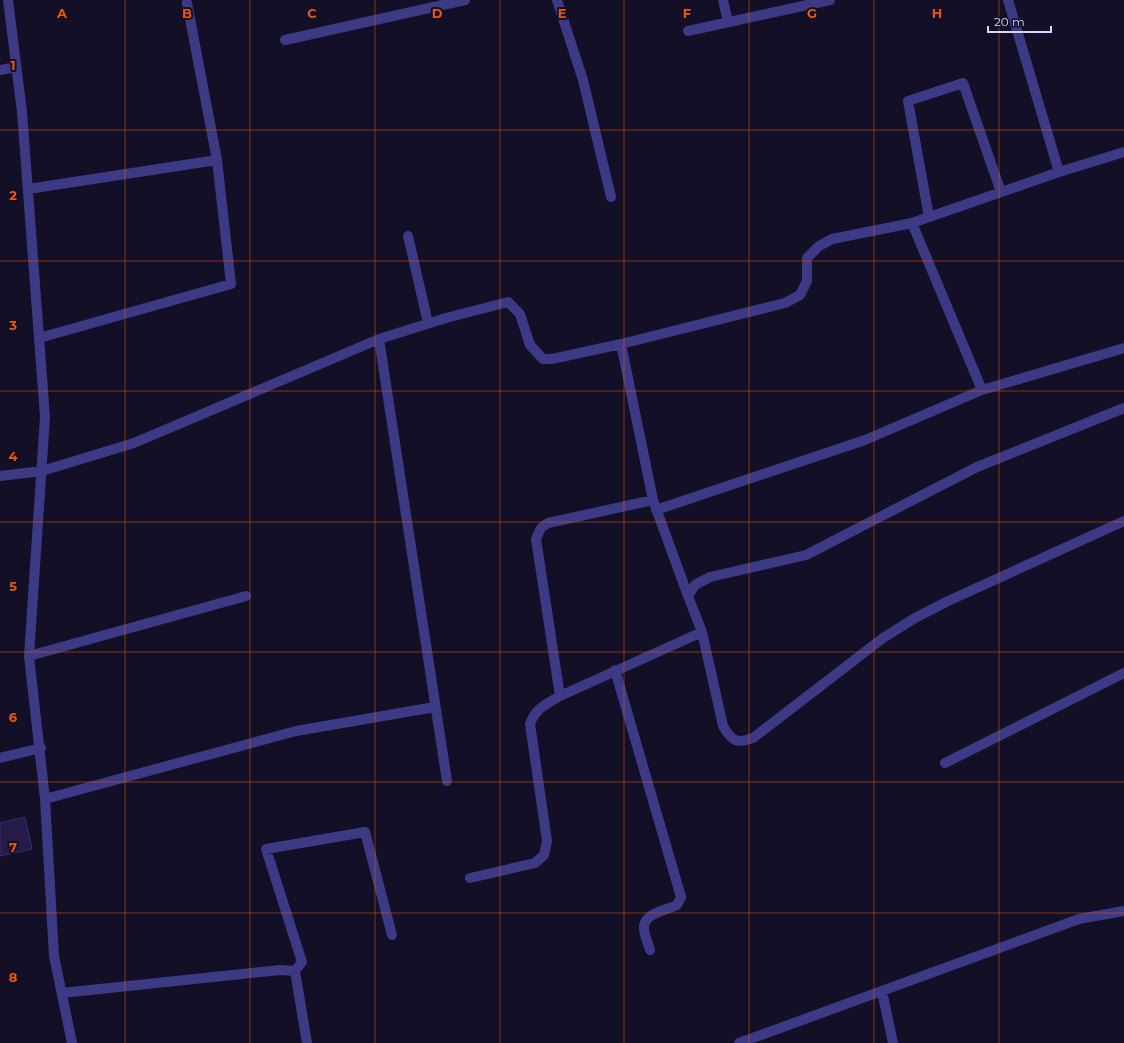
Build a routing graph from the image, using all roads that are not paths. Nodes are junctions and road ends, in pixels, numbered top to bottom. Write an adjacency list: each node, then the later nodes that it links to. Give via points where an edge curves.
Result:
1 (8, 0): 12 (street)
2 (465, 0): 8 (street)
3 (557, 0): 19 (street, via 583,80)
4 (723, 0): 9 (street)
5 (827, 0): 9 (street)
6 (1008, 0): 16 (street)
7 (187, 4): 15 (street)
8 (428, 4): 11 (street)
9 (728, 22): 10 (street)
10 (688, 30)
11 (285, 40)
12 (16, 67): 13 (street); 17 (street)
13 (0, 70)
14 (1124, 152): 16 (street)
15 (217, 160): 17 (street); 24 (street, via 231,284)
16 (1058, 172): 18 (street)
17 (28, 189): 24 (street)
18 (1001, 192): 20 (street); 20 (street, via 963,83 908,101)
19 (611, 197)
20 (929, 217): 21 (street)
21 (912, 223): 26 (street, via 832,239 819,246 807,258 807,281 800,295 785,303); 28 (street)
22 (408, 236): 23 (street)
23 (428, 323): 25 (street); 26 (street, via 508,302 520,314 530,345 543,359)
24 (39, 338): 30 (street, via 45,417)
25 (379, 339): 30 (street, via 134,442); 42 (street)
26 (621, 344): 32 (street)
27 (1124, 348): 28 (street)
28 (982, 390): 33 (street, via 865,440)
29 (1124, 408): 36 (street, via 976,467 806,555 710,577 695,585)
30 (42, 471): 31 (street); 38 (street)
31 (0, 476)
32 (653, 500): 33 (street); 41 (street, via 548,523 537,533)
33 (656, 510): 36 (street)
34 (1124, 521): 37 (street, via 915,618 883,638 753,738 742,742 730,737 724,726)
35 (246, 596): 38 (street)
36 (688, 596): 37 (street)
37 (702, 632): 39 (street)
38 (29, 656): 43 (street)
39 (614, 670): 41 (street); 51 (street, via 681,897 676,906 650,916 645,921 644,928)
40 (1124, 673): 45 (street)
41 (560, 696): 48 (street, via 533,714 530,724 547,841 544,855 535,863)
42 (435, 707): 46 (street); 47 (street, via 296,731)
43 (41, 748): 44 (street); 47 (street)
44 (0, 758)
45 (945, 763)
46 (447, 781)
47 (45, 800): 54 (street, via 54,956)
48 (470, 878)
49 (1124, 911): 53 (street, via 1079,919)
50 (392, 935): 52 (street, via 365,832 266,849 302,962)
51 (650, 950)
52 (295, 970): 54 (street); 56 (street)
53 (882, 991): 57 (street); 58 (street)
54 (62, 993): 55 (street)
55 (70, 1043)
56 (307, 1043)
57 (739, 1043)
58 (893, 1043)

